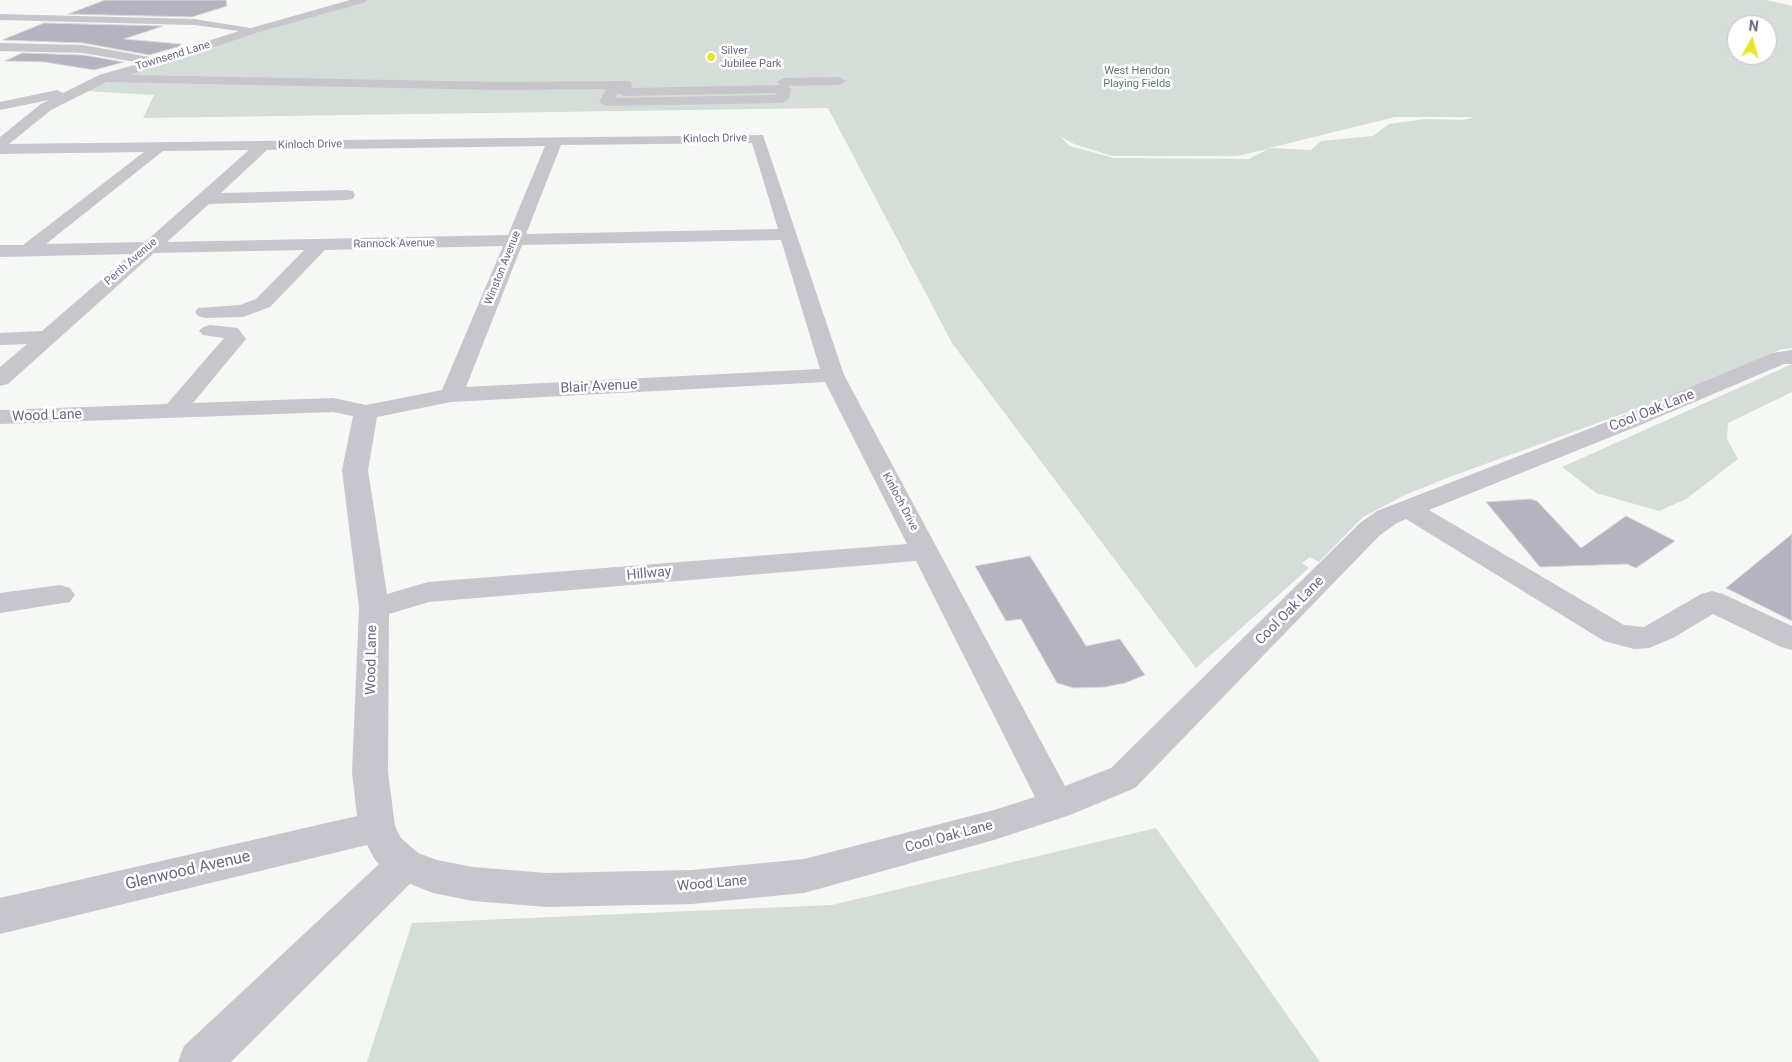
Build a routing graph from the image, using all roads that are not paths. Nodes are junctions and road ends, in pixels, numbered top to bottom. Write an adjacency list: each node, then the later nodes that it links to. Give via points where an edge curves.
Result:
1 (362, 0): 3 (street, Townsend Lane)
2 (306, 5): 3 (street)
3 (325, 10): 5 (street, Townsend Lane)
4 (0, 17): 5 (street, via 194,22)
5 (255, 30): 7 (street, Townsend Lane)
6 (0, 47): 7 (street, via 83,49)
7 (155, 61): 8 (street, Townsend Lane)
8 (104, 78): 10 (street, via 499,86); 12 (street, Townsend Lane)
9 (839, 81): 11 (street)
10 (620, 85): 11 (street, via 624,92); 11 (street, via 606,102 782,99)
11 (784, 86)
12 (49, 98): 13 (street); 15 (street, Townsend Lane)
13 (4, 105)
14 (554, 141): 16 (street, Kinloch Drive); 21 (street, Kinloch Drive, via 758,138); 22 (street, Winston Avenue)
15 (0, 144)
16 (262, 146): 17 (street, Kinloch Drive); 20 (street, Perth Avenue)
17 (159, 147): 18 (street, Kinloch Drive); 25 (street)
18 (0, 149)
19 (348, 195): 20 (street)
20 (205, 199): 24 (street, Perth Avenue)
21 (788, 234): 22 (street, Rannock Avenue); 30 (street, Kinloch Drive)
22 (514, 241): 23 (street, Rannock Avenue); 32 (street, Winston Avenue)
23 (319, 245): 24 (street, Rannock Avenue); 33 (street, via 263,303 207,321 231,332 235,339)
24 (146, 249): 25 (street, Rannock Avenue); 27 (street, Perth Avenue)
25 (28, 250): 26 (street, Rannock Avenue)
26 (0, 251)
27 (46, 337): 28 (street); 31 (street, Perth Avenue)
28 (0, 339)
29 (1792, 357): 36 (street, Cool Oak Lane, via 1780,358 1630,421)
30 (833, 375): 32 (street, Blair Avenue); 37 (street, Kinloch Drive)
31 (0, 379)
32 (451, 395): 34 (street, Blair Avenue)
33 (174, 410): 34 (street, Wood Lane, via 333,405); 35 (street, Wood Lane)
34 (366, 412): 40 (street, Wood Lane, via 355,470)
35 (0, 418)
36 (1406, 508): 41 (street, via 1615,634 1649,637 1712,601); 42 (street, Cool Oak Lane, via 1370,529 1123,778)
37 (926, 551): 40 (street, Hillway, via 428,592); 42 (street, Kinloch Drive)
38 (60, 595): 39 (street)
39 (0, 603)
40 (374, 608): 43 (street, Wood Lane, via 370,772)
41 (1792, 639)
42 (1057, 805): 45 (street, Cool Oak Lane)
43 (377, 827): 44 (street, Wood Lane, via 388,849); 46 (street, Glenwood Avenue)
44 (405, 864): 45 (street, Wood Lane, via 433,876 473,884 547,890 692,887); 47 (street)
45 (804, 876)
46 (0, 916)
47 (200, 1062)

